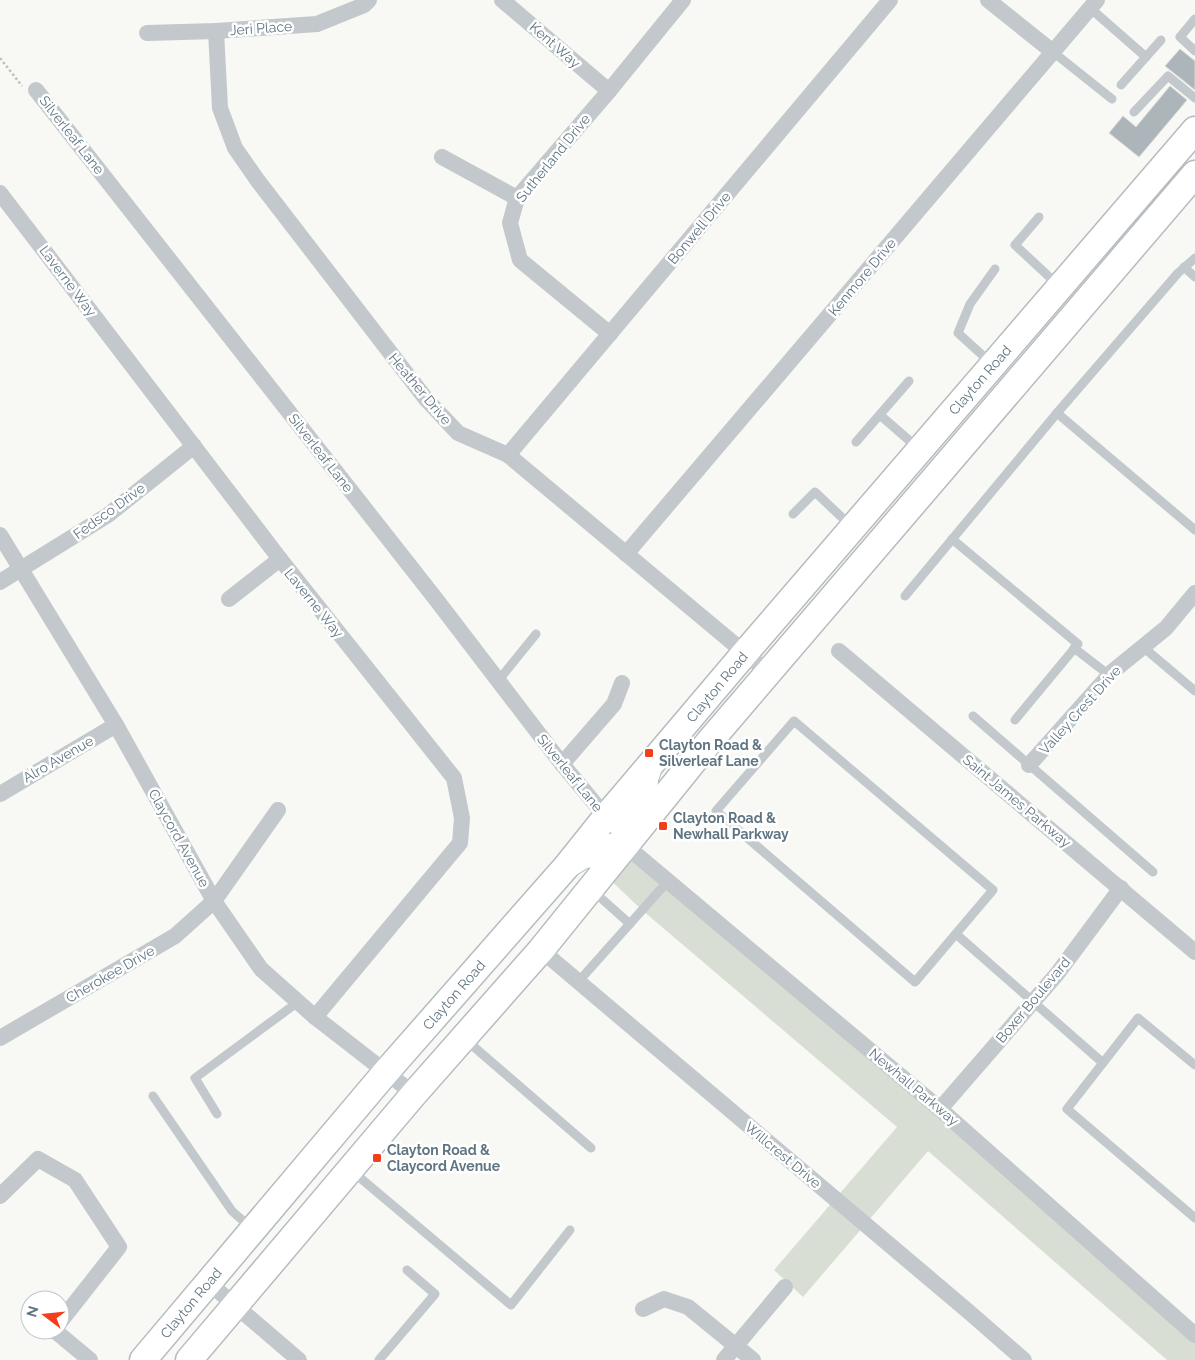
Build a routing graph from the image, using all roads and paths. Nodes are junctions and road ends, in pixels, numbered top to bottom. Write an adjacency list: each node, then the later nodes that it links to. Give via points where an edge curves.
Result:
1 (369, 0): 8 (street, Jeri Place, via 317,24)
2 (502, 0): 16 (street, Kent Way)
3 (683, 0): 16 (street, Sutherland Drive)
4 (890, 0): 31 (street, Bonwell Drive)
5 (988, 0): 12 (street)
6 (1094, 4): 12 (street, Kenmore Drive); 13 (lane)
7 (1195, 19): 11 (lane, via 1180,37)
8 (216, 31): 9 (street, Jeri Place); 39 (street, Heather Drive, via 220,108 235,148 426,399 458,433)
9 (147, 33)
10 (1161, 40): 13 (lane)
11 (1195, 51)
12 (1053, 52): 18 (lane); 45 (street, Kenmore Drive)
13 (1146, 57): 14 (lane)
14 (1121, 85)
15 (36, 90): 59 (street, Silverleaf Lane)
16 (609, 91): 24 (street, Sutherland Drive)
17 (1195, 98): 19 (lane, via 1168,76)
18 (1112, 99)
19 (1134, 112)
20 (1195, 130): 30 (main road, Clayton Road)
21 (442, 157): 24 (street)
22 (1195, 174): 57 (main road)
23 (0, 192): 37 (street, Laverne Way)
24 (517, 198): 31 (street, Sutherland Drive, via 510,223 520,260)
25 (1039, 217): 30 (lane, via 1015,245)
26 (1195, 258): 27 (lane)
27 (1184, 268): 29 (lane); 34 (lane)
28 (996, 269): 32 (lane, via 970,304 958,333)
29 (1195, 277)
30 (1060, 287): 32 (main road, Clayton Road)
31 (610, 334): 39 (street, Bonwell Drive)
32 (993, 365): 38 (main road, Clayton Road)
33 (909, 381): 35 (lane)
34 (1057, 413): 42 (lane); 44 (lane)
35 (880, 415): 36 (lane); 38 (lane)
36 (856, 442)
37 (194, 446): 46 (street, Laverne Way); 47 (street, Fedsco Drive, via 108,516)
38 (920, 450): 41 (main road, Clayton Road)
39 (508, 455): 45 (street, Heather Drive)
40 (792, 514): 41 (lane, via 815,492)
41 (853, 527): 56 (main road, Clayton Road)
42 (1195, 530)
43 (0, 535): 47 (street, Claycord Avenue)
44 (952, 539): 50 (lane); 54 (lane, via 1078,644)
45 (626, 554): 56 (street, Heather Drive)
46 (280, 559): 51 (street); 85 (street, Laverne Way, via 454,778 462,818 460,843)
47 (21, 570): 48 (street, Fedsco Drive); 64 (street, Claycord Avenue)
48 (0, 582)
49 (1195, 593): 53 (street, Valley Crest Drive, via 1166,628)
50 (905, 596)
51 (229, 599)
52 (536, 634): 59 (lane)
53 (1144, 647): 58 (street, Valley Crest Drive); 61 (lane)
54 (1074, 648): 58 (lane); 63 (lane)
55 (839, 651): 75 (street, Saint James Parkway)
56 (745, 653): 57 (street, Heather Drive); 66 (main road, Clayton Road)
57 (770, 673): 71 (main road, via 709,742)
58 (1109, 675): 67 (street, Valley Crest Drive)
59 (498, 681): 65 (street, Silverleaf Lane)
60 (622, 683): 65 (street, via 614,704)
61 (1195, 692)
62 (973, 716): 67 (lane)
63 (1015, 720)
64 (116, 726): 68 (street, Alro Avenue); 77 (street, Claycord Avenue)
65 (562, 764): 70 (street, Silverleaf Lane)
66 (651, 764): 70 (main road, Clayton Road); 71 (main road, via 646,779 646,800 623,831)
67 (1030, 765): 73 (lane)
68 (0, 794)
69 (278, 810): 77 (street, Cherokee Drive)
70 (606, 817): 72 (main road, Clayton Road)
71 (626, 846): 72 (main road, via 610,846 600,855 584,856); 74 (street, Newhall Parkway); 76 (main road)
72 (566, 867): 90 (main road, Clayton Road)
73 (1153, 872)
74 (668, 881): 78 (lane); 93 (street, Newhall Parkway)
75 (1121, 888): 81 (street, Saint James Parkway); 84 (street, Boxer Boulevard)
76 (591, 889): 78 (lane); 80 (main road)
77 (214, 901): 83 (street, Claycord Avenue, via 261,969); 86 (street, Cherokee Drive, via 175,936)
78 (630, 924): 82 (lane)
79 (956, 934): 79 (lane, via 992,890 794,721 716,811 915,982); 84 (lane)
80 (541, 950): 82 (street, Willcrest Drive); 87 (main road)
81 (1195, 952)
82 (578, 982): 117 (street, Willcrest Drive)
83 (298, 1002): 85 (street, Claycord Avenue); 94 (lane, via 195,1078)
84 (1034, 1002): 88 (lane); 93 (street, Boxer Boulevard)
85 (315, 1017): 90 (street, Claycord Avenue)
86 (0, 1038)
87 (464, 1038): 91 (main road); 95 (lane)
88 (1103, 1063): 89 (lane, via 1138,1018); 98 (lane, via 1067,1109)
89 (1195, 1065)
90 (386, 1072): 91 (street, Claycord Avenue); 99 (main road, Clayton Road)
91 (414, 1094): 96 (main road)
92 (153, 1096): 99 (lane, via 232,1211)
93 (940, 1109): 107 (street, Newhall Parkway)
94 (217, 1114)
95 (591, 1148)
96 (350, 1169): 100 (lane, via 511,1305); 104 (main road)
97 (0, 1196): 105 (street, via 38,1159 76,1180 119,1247)
98 (1195, 1218)
99 (253, 1230): 102 (main road, Clayton Road)
100 (570, 1230)
101 (407, 1270): 114 (lane, via 435,1294)
102 (208, 1283): 104 (street); 111 (main road, Clayton Road)
103 (786, 1287): 109 (street)
104 (235, 1305): 112 (main road); 113 (street)
105 (70, 1309)
106 (643, 1309): 109 (street, via 664,1299 688,1307)
107 (1195, 1335)
108 (66, 1340): 110 (street)
109 (736, 1345): 115 (street); 116 (street)
110 (90, 1360)
111 (143, 1360)
112 (189, 1360)
113 (299, 1360)
114 (380, 1360)
115 (724, 1360)
116 (753, 1360)
117 (1024, 1360)

